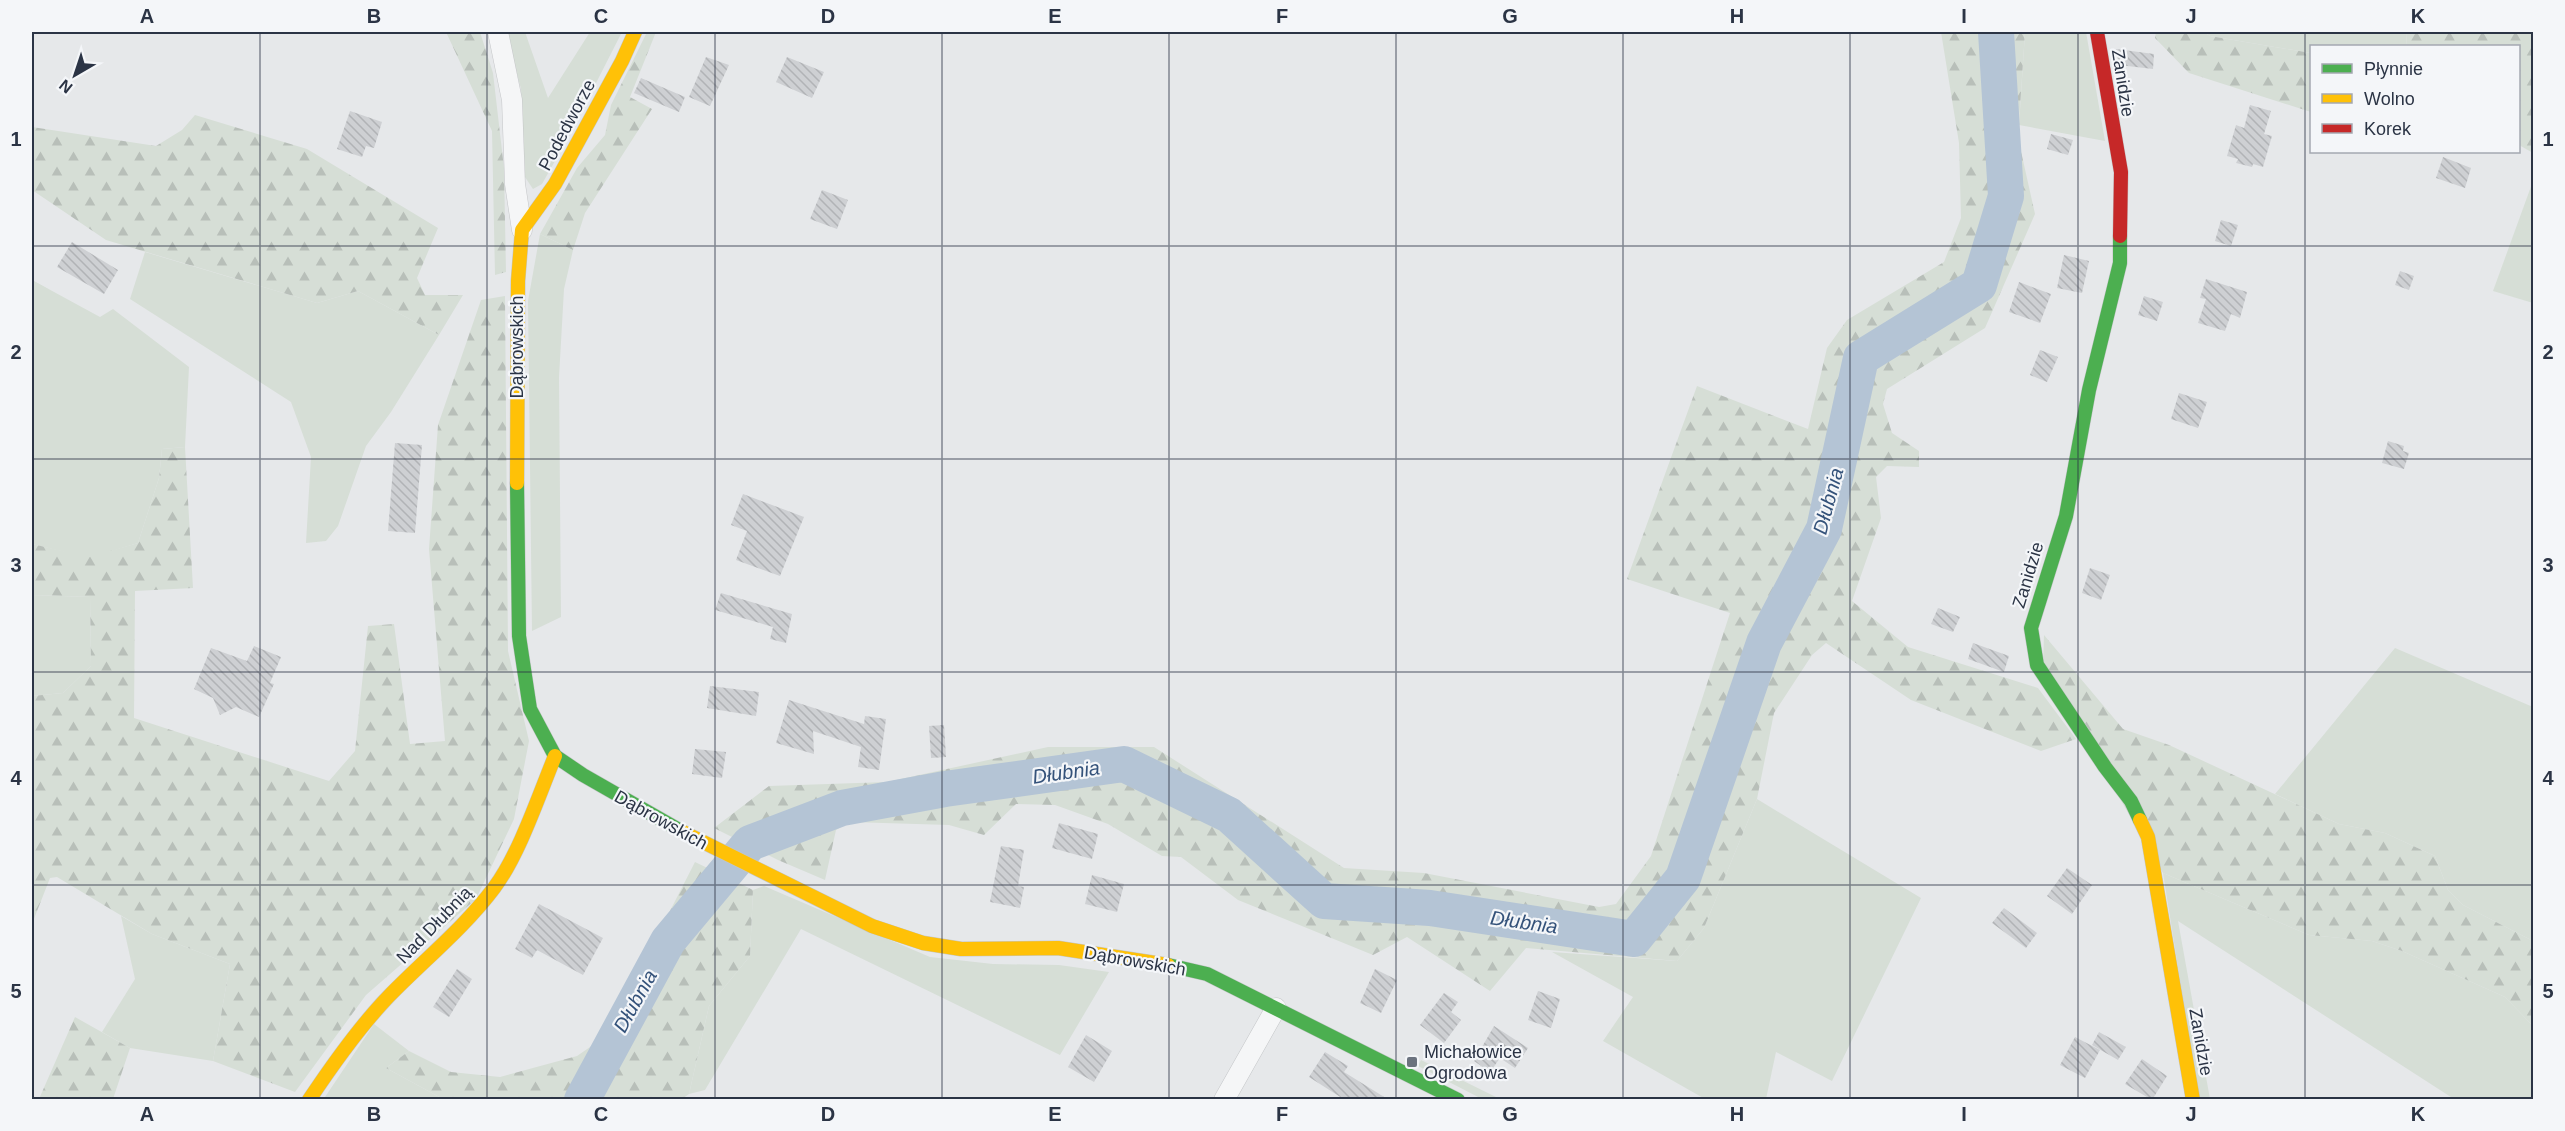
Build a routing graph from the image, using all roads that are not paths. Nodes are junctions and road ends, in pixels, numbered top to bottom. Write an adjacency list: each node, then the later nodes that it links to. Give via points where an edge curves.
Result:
1 (498, 32): 4 (street, Dąbrowskich, via 512,100 515,184)
2 (635, 32): 4 (street, Podedworze, via 555,184)
3 (2097, 32): 10 (street, Zanidzie, via 2121,172 2120,263 2089,390 2066,516 2031,628 2037,665 2132,801 2148,837)
4 (522, 230): 5 (street, Dąbrowskich, via 517,339 519,636 530,709)
5 (555, 756): 6 (street, Dąbrowskich, via 582,776 703,844 872,926 960,949 1058,948 1149,961 1207,974); 7 (street, Nad Dłubnią, via 518,844 495,887 435,954 389,996 334,1062)
6 (1276, 1008): 8 (street); 9 (street, Dąbrowskich)
7 (309, 1100)
8 (1224, 1100)
9 (1458, 1100)
10 (2193, 1100)

